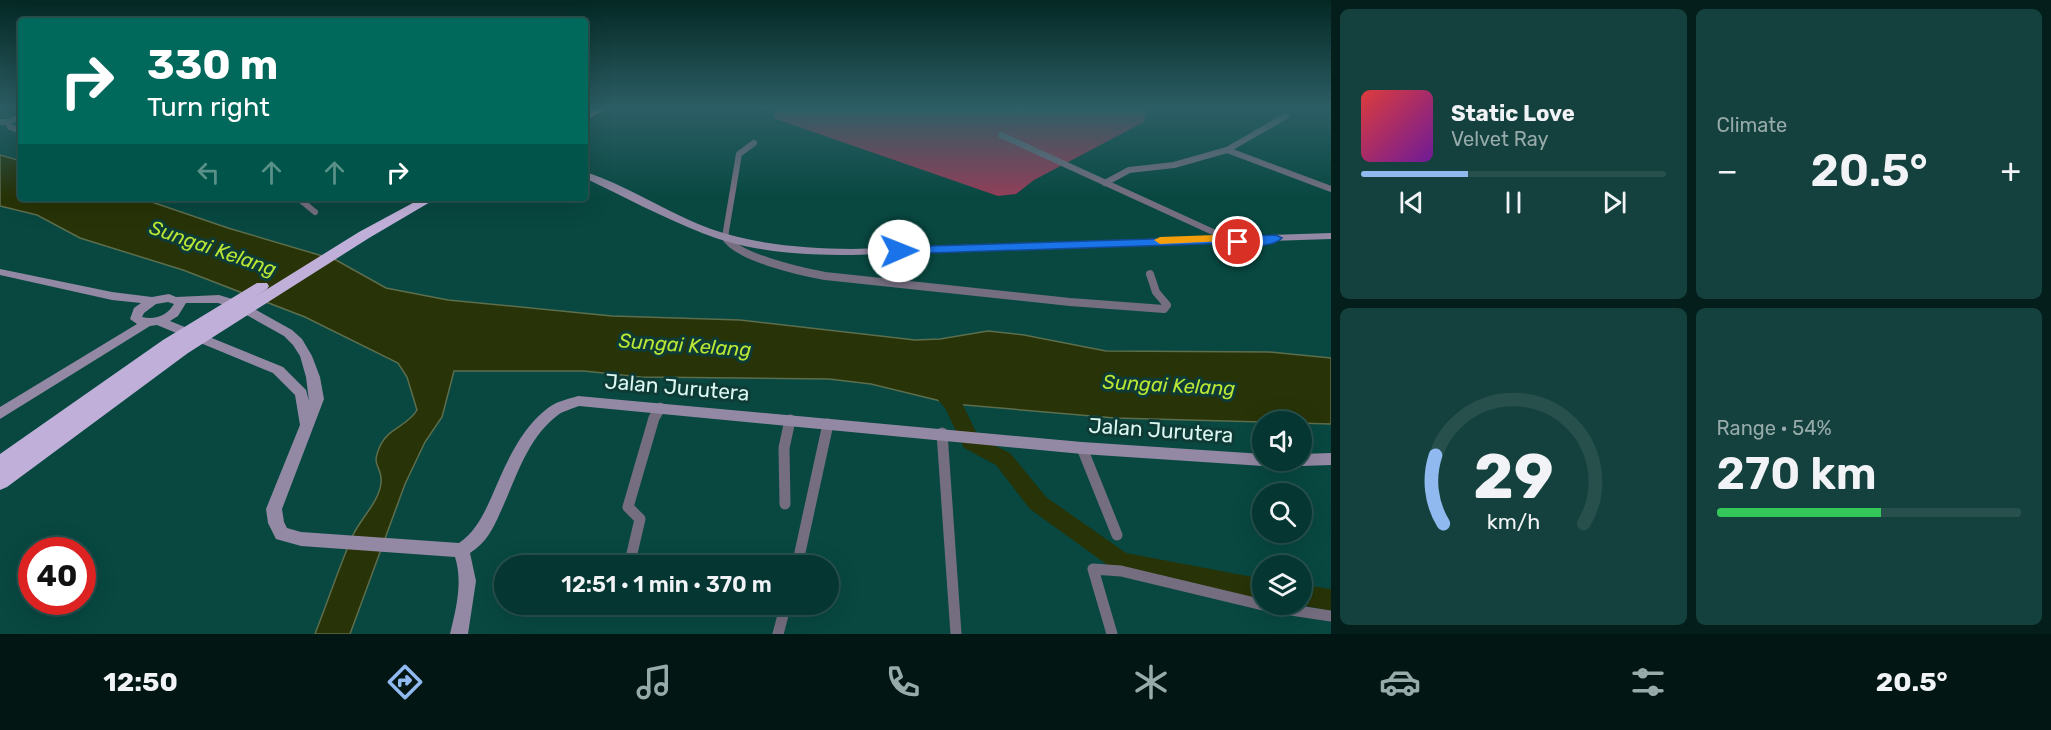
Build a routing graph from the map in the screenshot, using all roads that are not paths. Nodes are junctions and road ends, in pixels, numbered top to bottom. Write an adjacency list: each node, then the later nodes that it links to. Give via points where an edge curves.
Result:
1 (1007, 138): 6 (street)
2 (1249, 138): 4 (street)
3 (754, 142): 12 (street, via 739,154)
4 (1227, 150): 6 (street, via 1174,165 1129,170); 7 (street)
5 (588, 176): 12 (street, via 706,231)
6 (1105, 183): 15 (street)
7 (1331, 189)
8 (302, 201): 11 (street)
9 (407, 201): 13 (highway)
10 (425, 201): 13 (highway)
11 (315, 212)
12 (726, 232): 17 (street, via 778,248 835,252); 19 (street, via 738,248 812,274 1104,307 1164,309 1167,305 1156,292)
13 (358, 233): 24 (highway)
14 (1331, 236): 16 (street)
15 (1225, 238): 16 (street); 17 (street)
16 (1276, 238): 17 (street)
17 (1194, 242)
18 (0, 272): 20 (street)
19 (1150, 274)
20 (112, 296): 22 (street); 23 (street)
21 (177, 300): 22 (street, via 164,298); 23 (street, via 177,311); 29 (street, via 219,299 238,304 298,342 314,377 317,399)
22 (152, 302): 23 (street)
23 (145, 318): 26 (street); 29 (street, via 278,370 301,393)
24 (176, 346): 35 (highway); 36 (highway)
25 (660, 408): 27 (street, Jalan Jurutera); 39 (street, Jalan Jurutera, via 578,401 556,407 520,452 484,529 469,548); 40 (street, via 628,507 640,519)
26 (0, 414)
27 (790, 420): 28 (street, Jalan Jurutera); 37 (street, via 784,448)
28 (828, 424): 30 (street, Jalan Jurutera); 41 (street)
29 (307, 429): 39 (street, via 274,509 282,534 301,539)
30 (942, 433): 31 (street, Jalan Jurutera); 46 (street)
31 (1082, 447): 32 (street, Jalan Jurutera); 38 (street)
32 (1252, 459)
33 (1331, 459): 34 (street)
34 (1312, 460)
35 (0, 464)
36 (0, 482)
37 (785, 504)
38 (1118, 535)
39 (461, 550): 44 (street, via 469,579)
40 (632, 555)
41 (799, 555)
42 (783, 615): 45 (street)
43 (1331, 616): 47 (street, via 1271,607 1121,571 1093,569)
44 (459, 634)
45 (778, 634)
46 (956, 634)
47 (1112, 634)

